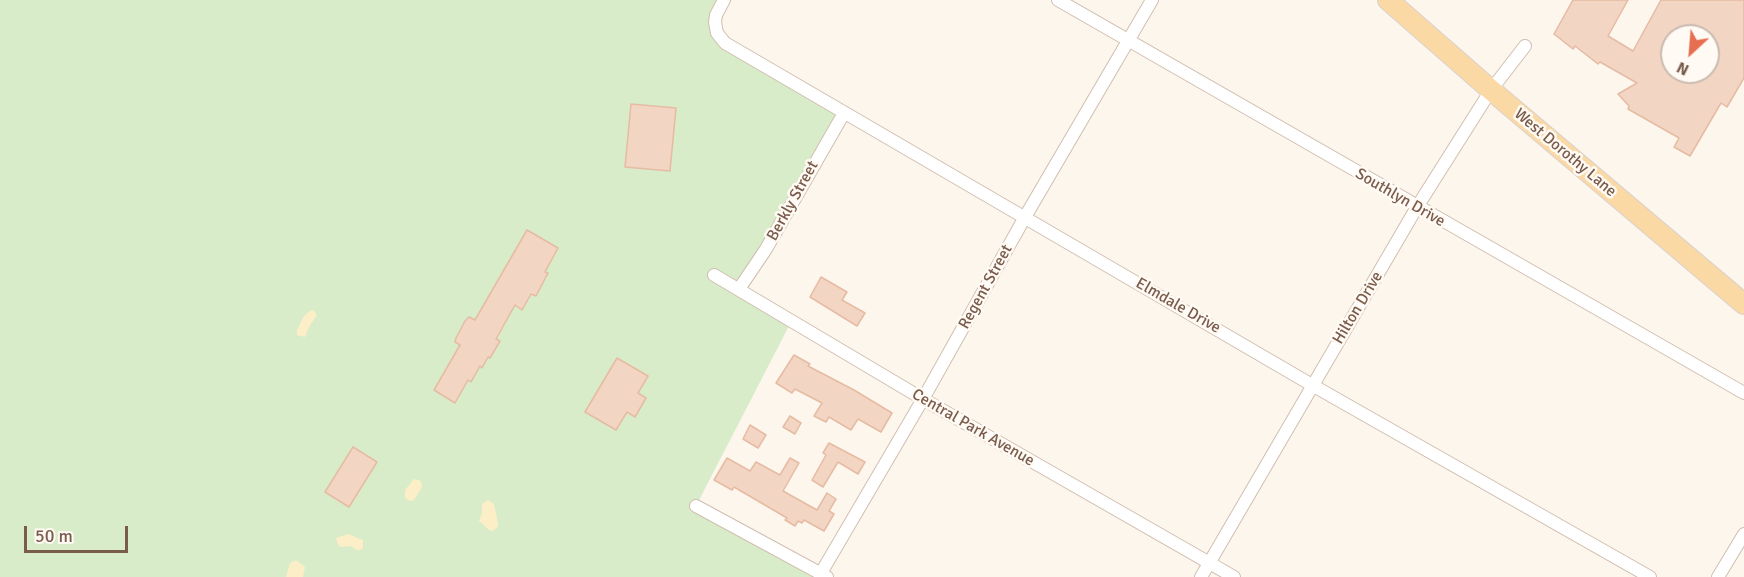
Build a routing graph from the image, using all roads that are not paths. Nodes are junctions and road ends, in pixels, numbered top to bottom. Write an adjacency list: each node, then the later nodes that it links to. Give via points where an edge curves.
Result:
1 (724, 0): 8 (street, Elmdale Drive, via 715,26 724,43)
2 (1058, 0): 5 (street, Southlyn Drive)
3 (1152, 0): 5 (street, Regent Street)
4 (1388, 0): 7 (main road, West Dorothy Lane)
5 (1129, 41): 9 (street, Southlyn Drive); 10 (street, Regent Street)
6 (1525, 46): 7 (street, Hilton Drive)
7 (1491, 90): 9 (street, Hilton Drive); 13 (main road, West Dorothy Lane)
8 (844, 113): 10 (street, Elmdale Drive); 12 (street, Berkly Street)
9 (1417, 207): 14 (street, Hilton Drive); 15 (street, Southlyn Drive)
10 (1025, 217): 14 (street, Elmdale Drive); 16 (street, Regent Street)
11 (714, 274): 12 (street, Central Park Avenue)
12 (739, 289): 16 (street, Central Park Avenue)
13 (1744, 303)
14 (1312, 385): 19 (street, Hilton Drive); 23 (street, Elmdale Drive)
15 (1744, 393)
16 (923, 399): 19 (street, Central Park Avenue); 20 (street, Regent Street)
17 (696, 506): 20 (street)
18 (1744, 534): 24 (street)
19 (1209, 563): 21 (street, Hilton Drive); 22 (street, Central Park Avenue)
20 (824, 575)
21 (1201, 577)
22 (1234, 577)
23 (1650, 577)
24 (1718, 577)

